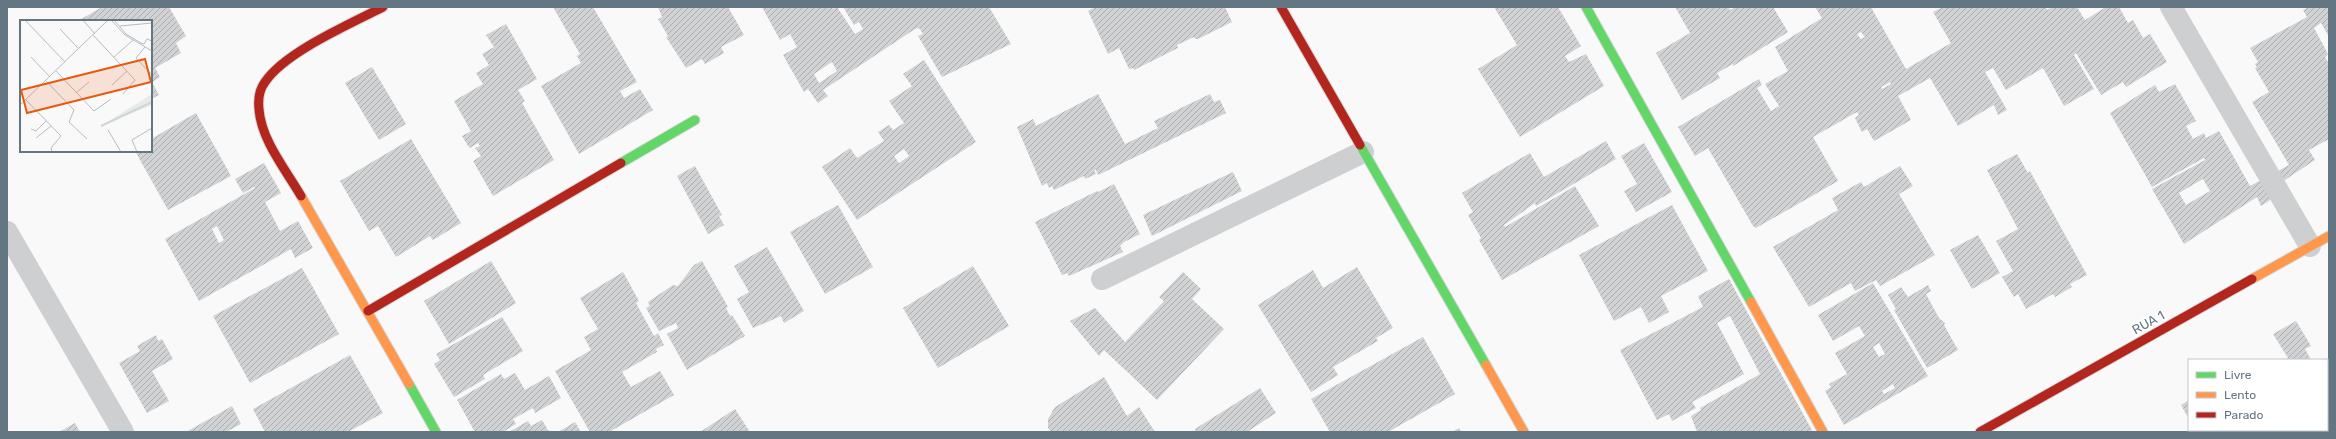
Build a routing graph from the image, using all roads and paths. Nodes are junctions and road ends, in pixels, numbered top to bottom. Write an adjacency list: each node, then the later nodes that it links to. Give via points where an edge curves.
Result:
1 (383, 7): 11 (street, via 288,61 264,83 259,104 266,138)
2 (1281, 7): 6 (street)
3 (1586, 7): 15 (street)
4 (2171, 7): 9 (street)
5 (695, 120): 11 (street)
6 (1363, 152): 10 (street); 14 (street)
7 (7, 232): 12 (street)
8 (2329, 236): 9 (street, RUA 1)
9 (2310, 246): 16 (street, RUA 1)
10 (1102, 279)
11 (368, 311): 13 (street)
12 (123, 432)
13 (436, 432)
14 (1524, 432)
15 (1823, 432)
16 (1980, 432)

